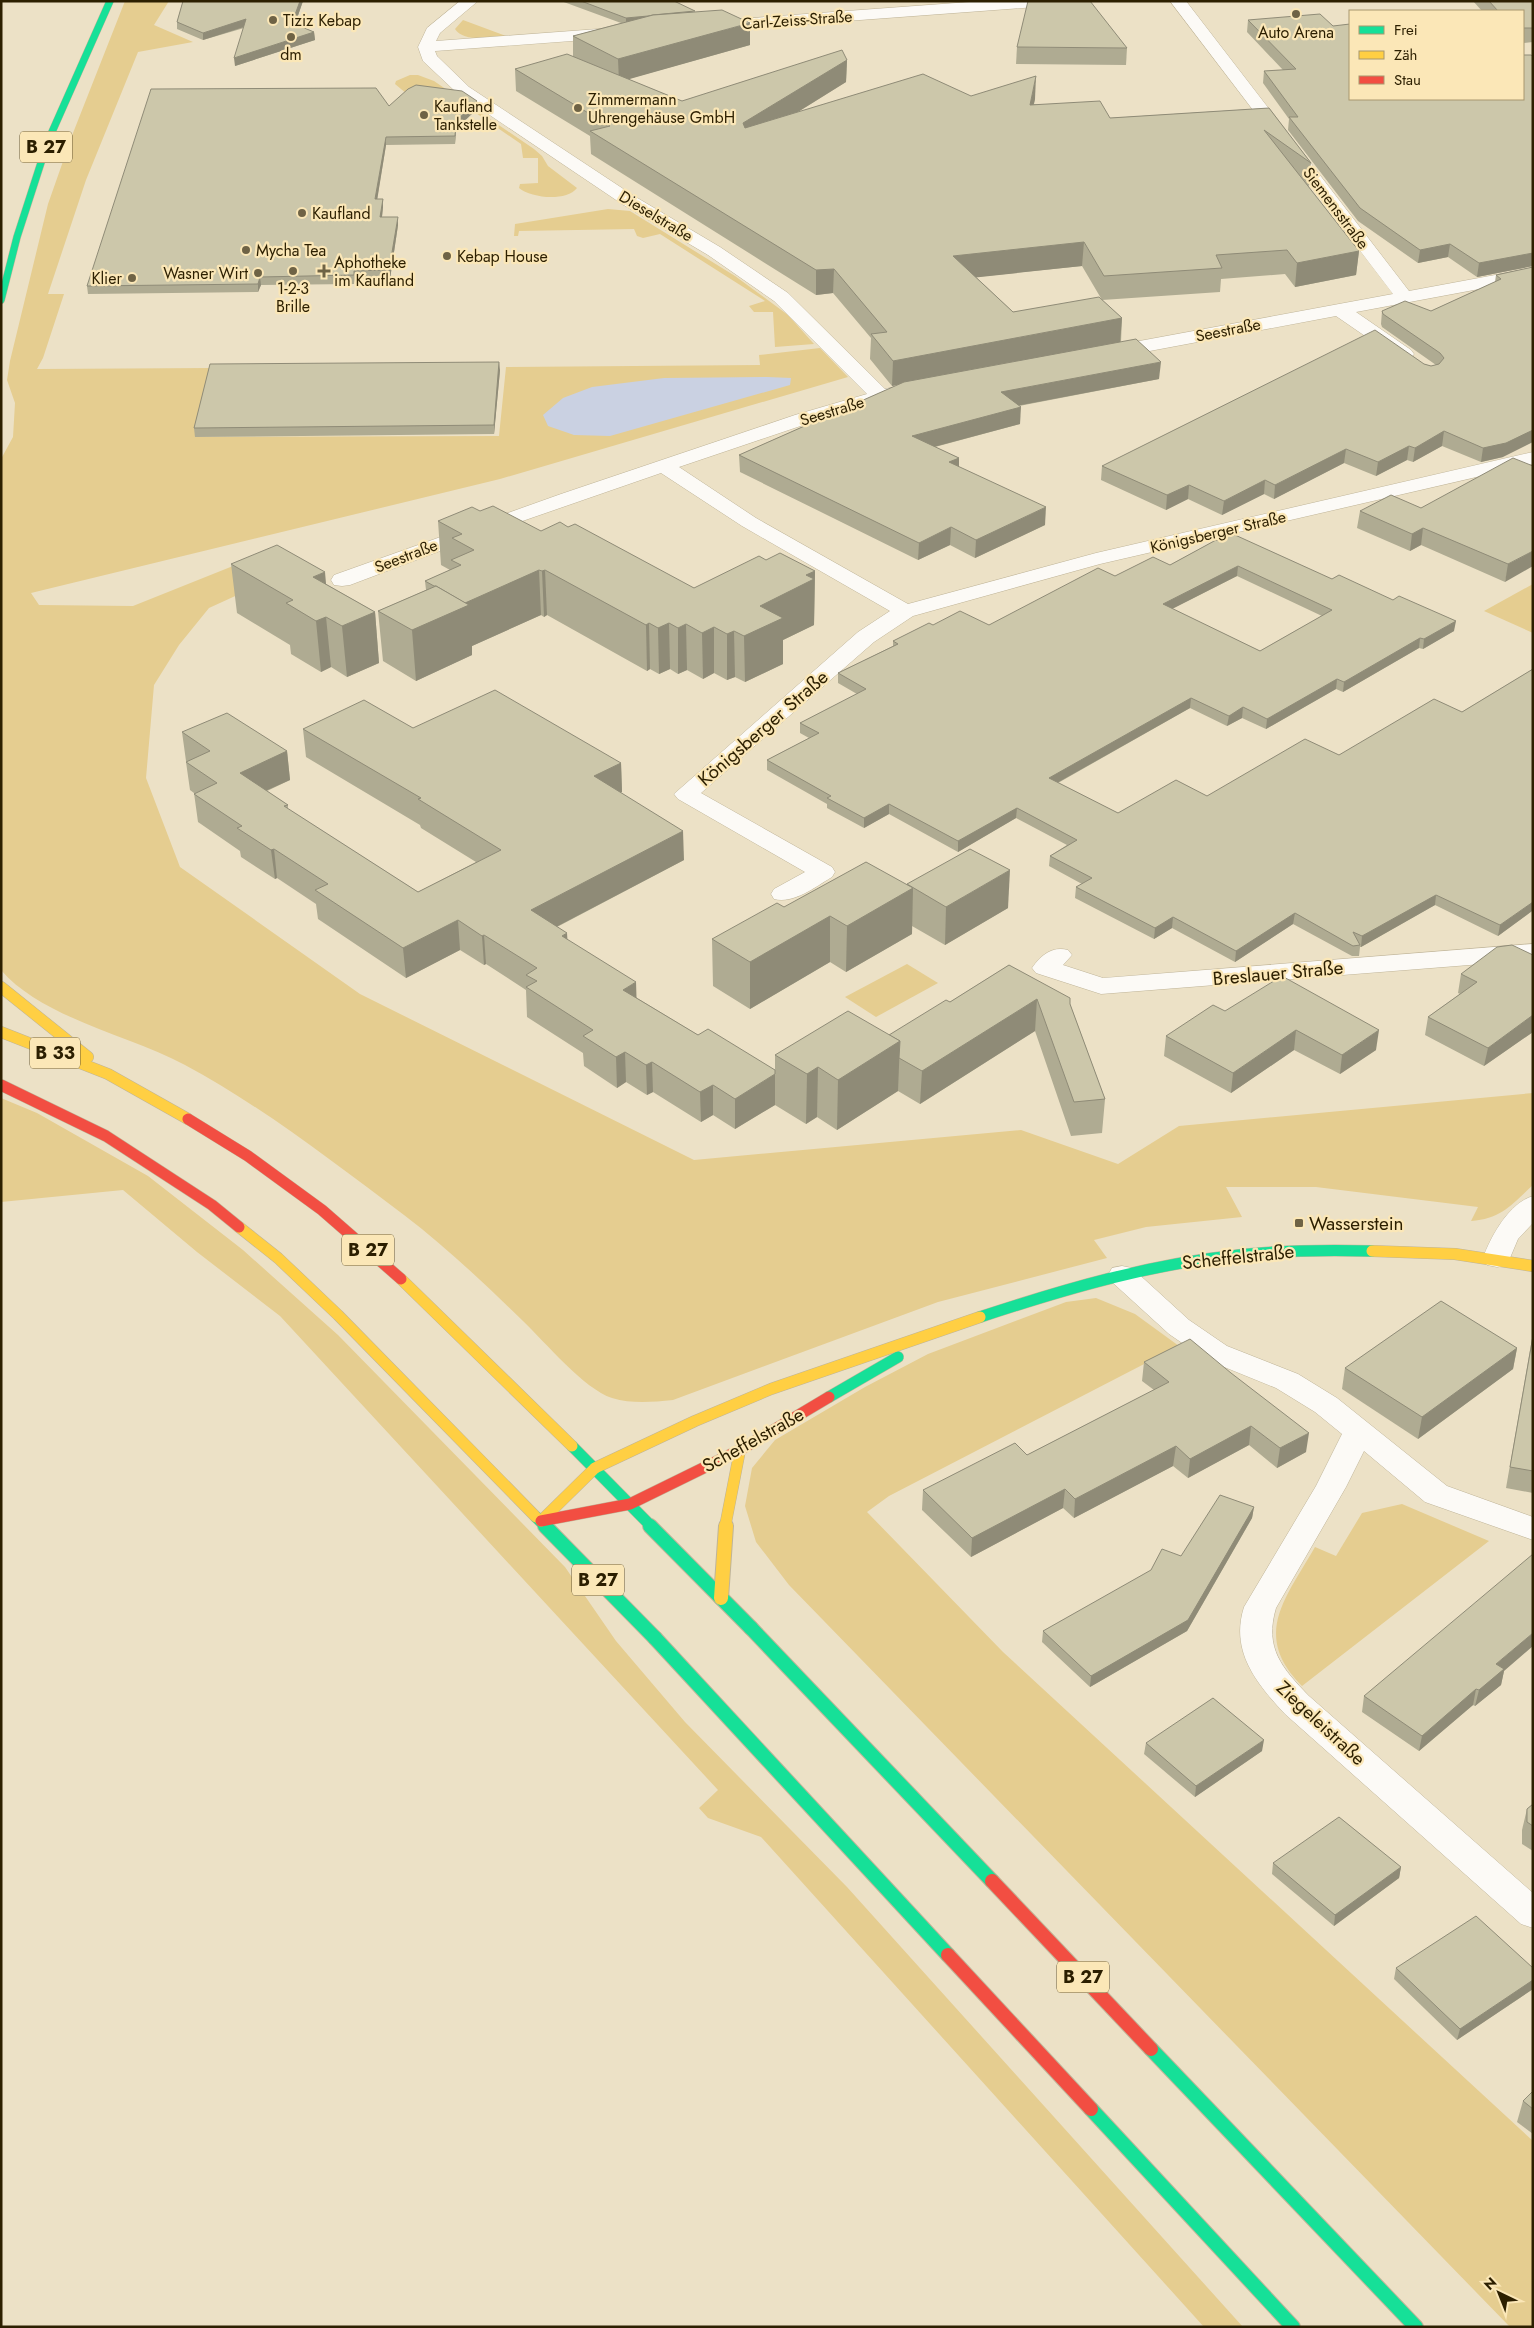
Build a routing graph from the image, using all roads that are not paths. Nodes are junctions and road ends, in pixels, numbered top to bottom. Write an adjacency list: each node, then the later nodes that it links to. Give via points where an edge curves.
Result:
1 (110, 1): 10 (main road, B 27, via 48,141 17,237)
2 (470, 1): 7 (street, via 433,31)
3 (1049, 1): 5 (street, Carl-Zeiss-Straße)
4 (1178, 1): 9 (street, Siemensstraße)
5 (693, 27)
6 (624, 32): 7 (street)
7 (426, 47): 15 (street, Dieselstraße, via 429,58 463,90 785,300)
8 (1533, 272): 9 (street, Seestraße)
9 (1404, 296): 11 (street, Seestraße)
10 (1, 300)
11 (1339, 309): 12 (street, Seestraße); 13 (street)
12 (1088, 356)
13 (1422, 367)
14 (916, 389): 15 (street, Seestraße)
15 (881, 396): 17 (street, Seestraße)
16 (1533, 458): 19 (street, Königsberger Straße, via 1096,559)
17 (663, 466): 18 (street, Seestraße, via 455,537); 19 (street, via 748,522)
18 (342, 580)
19 (905, 611): 20 (street, Königsberger Straße, via 866,637 686,794 823,872)
20 (783, 894)
21 (1533, 952): 22 (street, Breslauer Straße, via 1101,986 1045,968)
22 (1059, 955)
23 (1, 986): 25 (main road, B 27)
24 (1, 1032): 25 (main road, B 33)
25 (108, 1074): 34 (main road, B 27, via 170,1107 248,1156 322,1210 417,1293)
26 (1, 1085): 36 (main road, B 27, via 106,1136 212,1205 278,1258)
27 (1533, 1205): 28 (street, via 1505,1236)
28 (1497, 1258): 29 (main road, Scheffelstraße); 30 (main road, Scheffelstraße, via 1426,1252 1262,1252 1197,1260)
29 (1533, 1266)
30 (1122, 1275): 31 (main road, Scheffelstraße); 32 (street, via 1179,1327 1210,1348 1286,1381 1326,1405)
31 (951, 1326): 33 (main road, Scheffelstraße); 34 (main road, Scheffelstraße, via 797,1380 666,1434)
32 (1359, 1431): 37 (street, via 1436,1494); 39 (street, Ziegeleistraße, via 1331,1486 1260,1606 1254,1636 1260,1658 1281,1689 1297,1705)
33 (740, 1450): 35 (main road, Scheffelstraße); 38 (main road, via 726,1518)
34 (595, 1468): 35 (main road, B 27); 36 (main road, Scheffelstraße)
35 (630, 1504): 36 (main road, Scheffelstraße); 38 (main road, B 27)
36 (541, 1521): 40 (main road, B 27, via 655,1638)
37 (1533, 1529)
38 (721, 1598): 41 (main road, B 27)
39 (1533, 1914)
40 (1293, 2327)
41 (1416, 2327)

